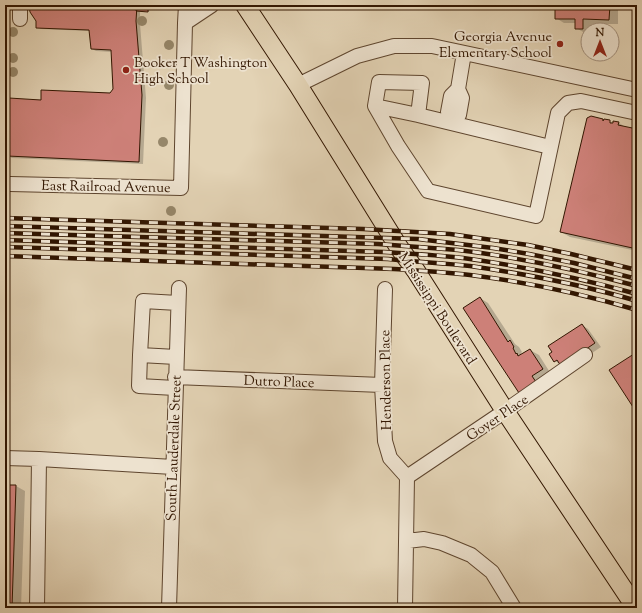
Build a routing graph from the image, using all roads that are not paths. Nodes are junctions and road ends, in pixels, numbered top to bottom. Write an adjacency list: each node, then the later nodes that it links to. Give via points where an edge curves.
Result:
1 (186, 5): 4 (street, East Railroad Avenue)
2 (212, 5): 4 (street)
3 (245, 5): 6 (main road, Mississippi Boulevard)
4 (185, 23): 13 (street, East Railroad Avenue, via 181,188)
5 (464, 53): 6 (street, via 432,46 394,46 357,56); 7 (street); 11 (street, via 458,89 462,98 459,115)
6 (298, 86): 22 (main road, Mississippi Boulevard)
7 (637, 90)
8 (375, 106): 10 (street); 10 (street, via 379,82 422,83); 12 (street, via 428,191 536,216)
9 (637, 113): 12 (street, via 581,101 568,103 558,113)
10 (418, 115): 11 (street)
11 (452, 121): 12 (street)
12 (550, 148)
13 (10, 184)
14 (179, 288): 16 (street, South Lauderdale Street)
15 (385, 289): 21 (street, Henderson Place)
16 (178, 302): 18 (street, via 143,301); 19 (street, South Lauderdale Street)
17 (585, 355): 22 (street, Goyer Place)
18 (140, 356): 19 (street); 20 (street, Dutro Place, via 139,386)
19 (176, 356): 20 (street, South Lauderdale Street)
20 (175, 382): 21 (street, Dutro Place); 25 (street, South Lauderdale Street)
21 (382, 385): 26 (street, Henderson Place, via 385,441 390,458)
22 (505, 411): 26 (street, Goyer Place); 32 (main road, Mississippi Boulevard)
23 (5, 458): 24 (street)
24 (39, 459): 25 (street); 28 (street)
25 (173, 467): 29 (street, South Lauderdale Street)
26 (407, 477): 27 (street)
27 (407, 542): 30 (street); 31 (street, via 424,539 442,543 471,555 492,572)
28 (37, 608)
29 (169, 608)
30 (405, 608)
31 (514, 608)
32 (636, 608)

